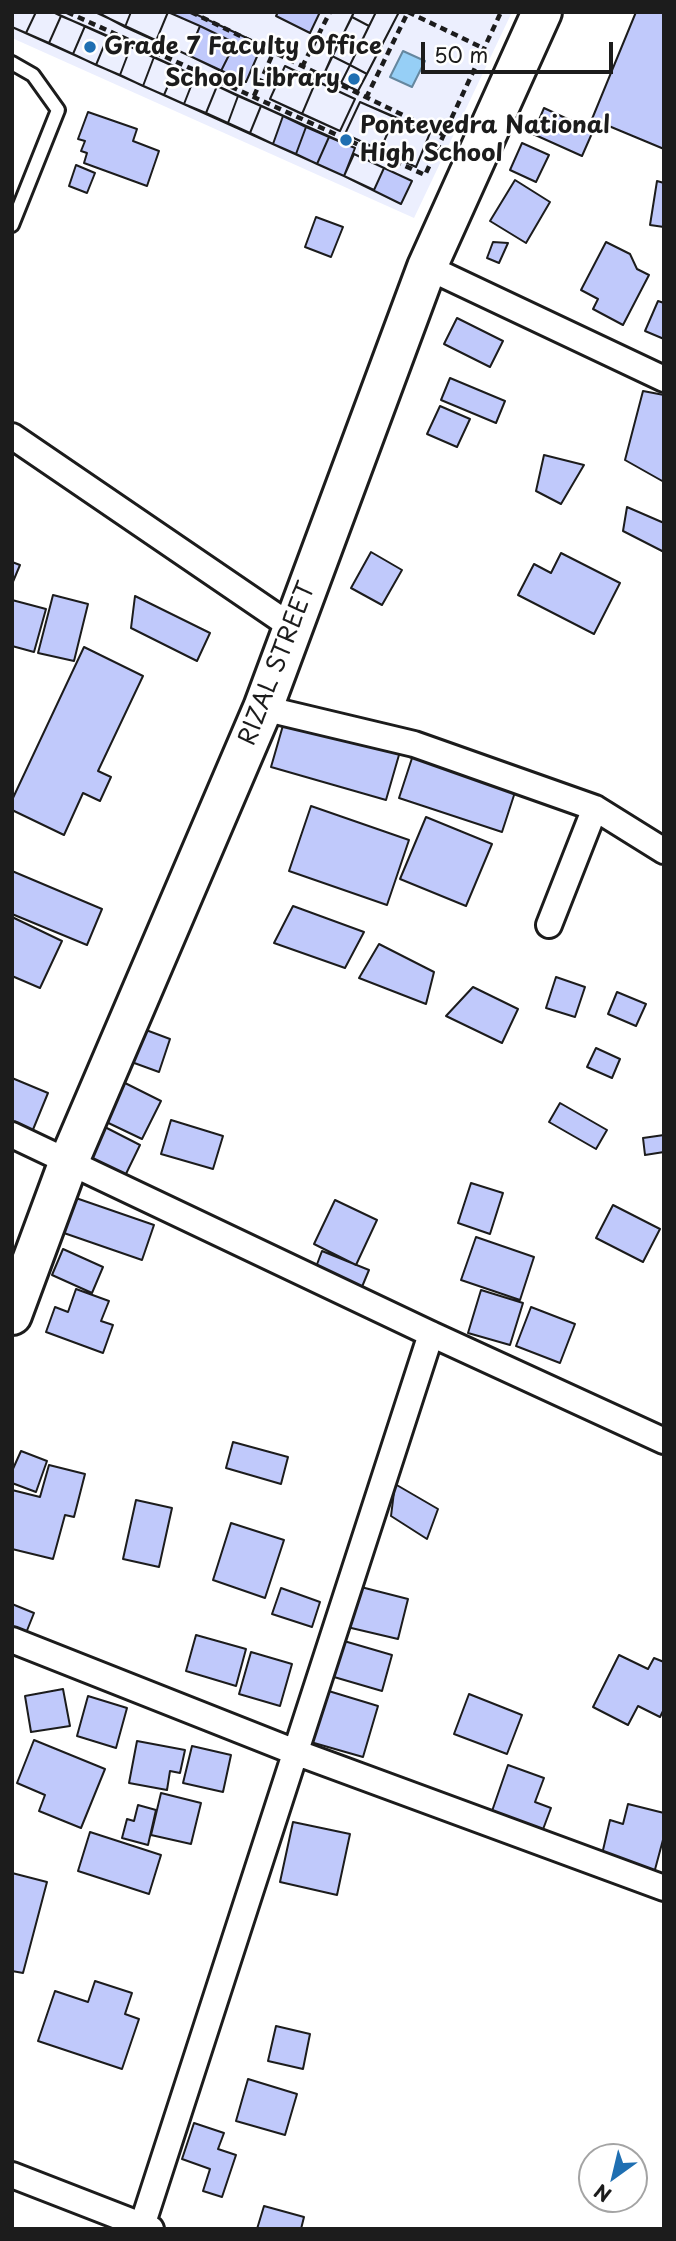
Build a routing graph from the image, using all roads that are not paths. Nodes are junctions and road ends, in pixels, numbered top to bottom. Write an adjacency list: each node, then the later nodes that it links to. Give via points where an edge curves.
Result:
1 (542, 12): 4 (highway, RIZAL STREET)
2 (12, 63): 3 (lane, via 33,75 58,110)
3 (13, 221)
4 (428, 267): 5 (street); 7 (highway, RIZAL STREET)
5 (664, 379)
6 (12, 436): 7 (street)
7 (292, 627): 8 (highway, RIZAL STREET)
8 (263, 708): 9 (street, via 414,744); 13 (highway, RIZAL STREET)
9 (595, 808): 10 (street); 11 (street)
10 (664, 851)
11 (549, 925)
12 (12, 1135): 13 (street)
13 (69, 1161): 14 (highway, RIZAL STREET); 15 (street)
14 (12, 1315)
15 (431, 1334): 16 (street); 18 (street)
16 (664, 1441)
17 (12, 1640): 18 (street)
18 (296, 1752): 19 (street); 21 (street)
19 (664, 1888)
20 (12, 2175): 21 (street)
21 (145, 2228)

